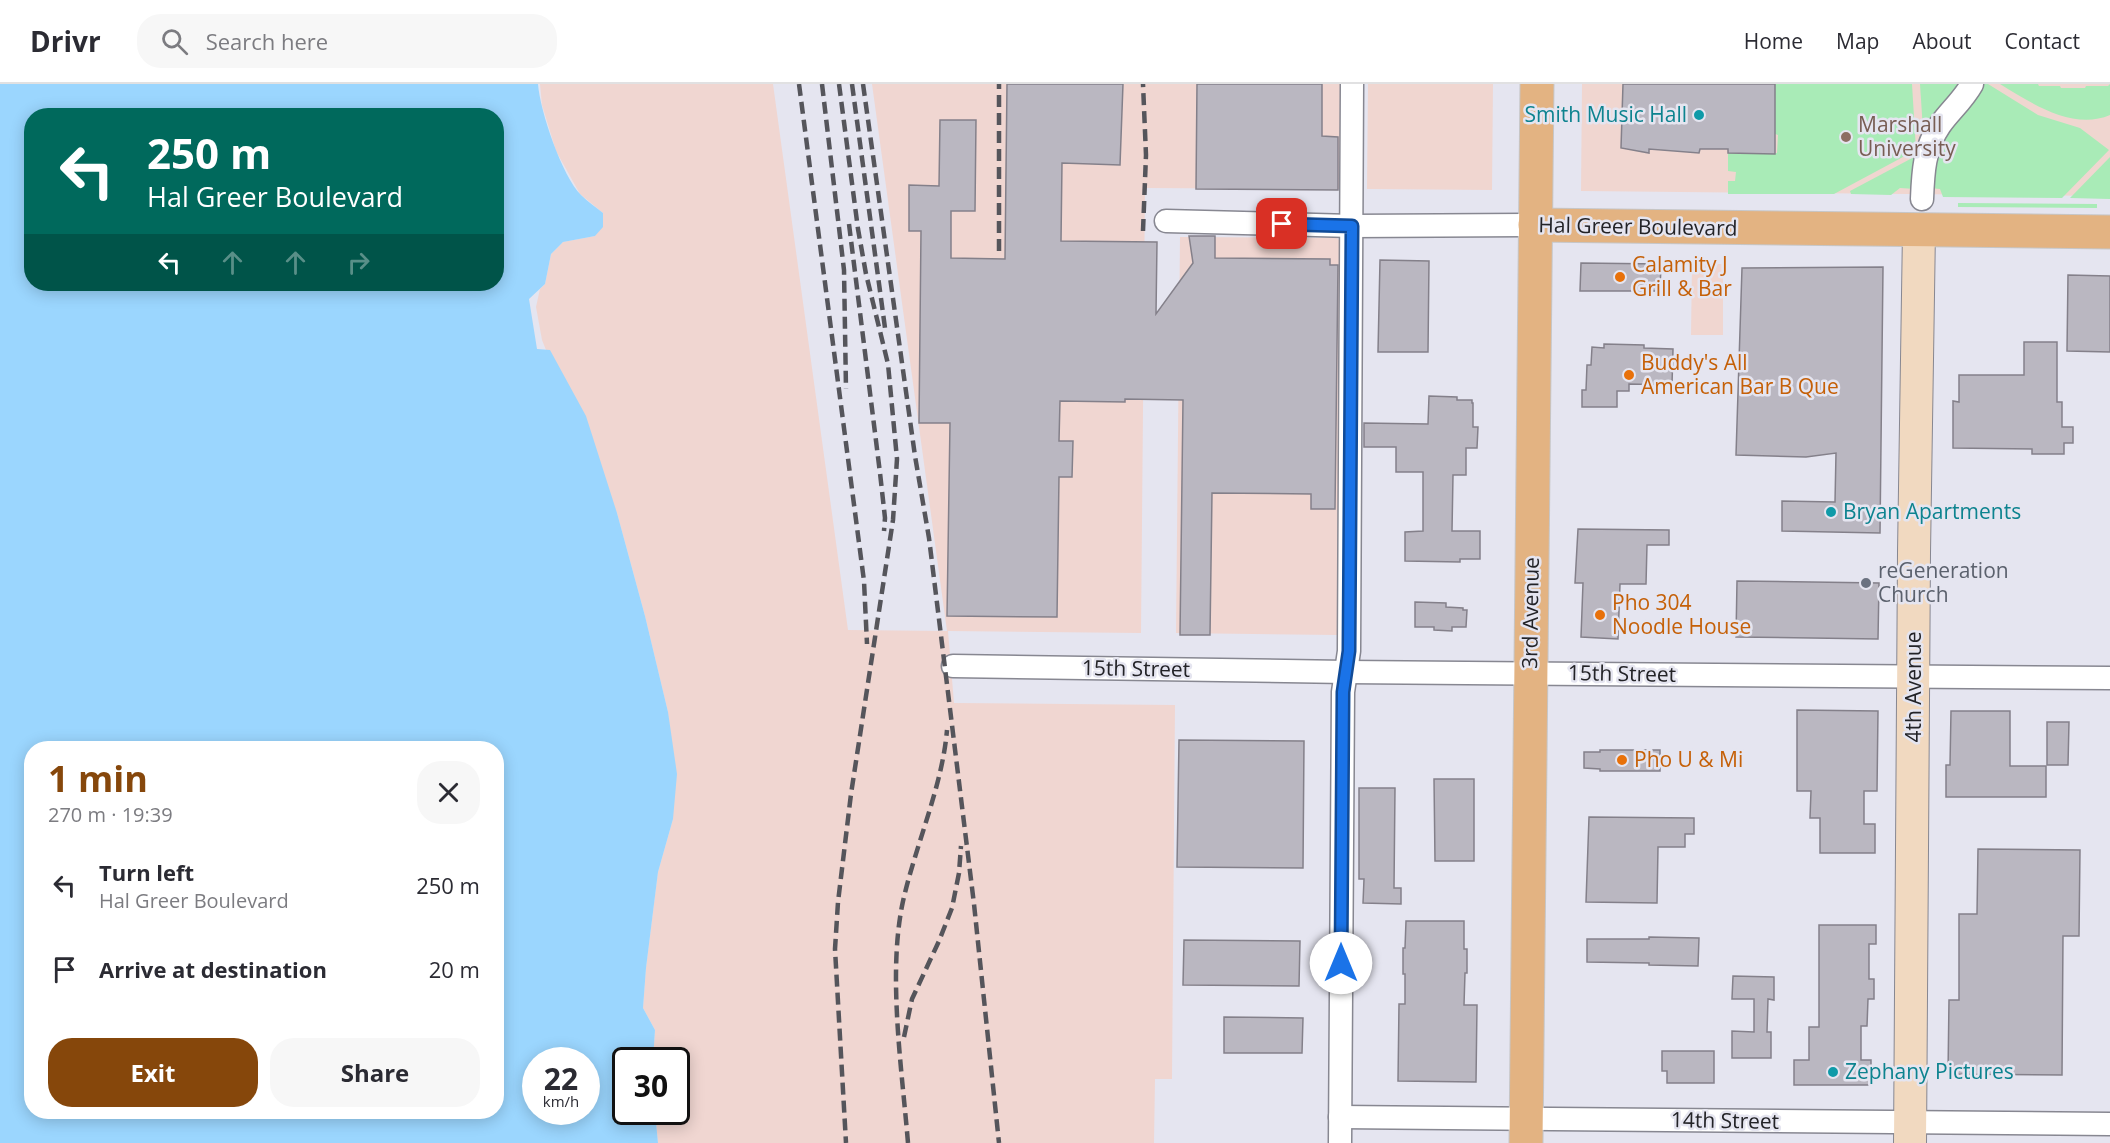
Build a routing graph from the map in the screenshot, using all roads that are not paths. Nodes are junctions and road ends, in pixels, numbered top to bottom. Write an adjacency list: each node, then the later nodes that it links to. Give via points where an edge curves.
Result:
1 (1353, 84): 7 (street)
2 (1537, 84): 6 (main road, 3rd Avenue)
3 (1972, 84): 4 (street, via 1931,141 1924,164)
4 (1921, 215): 6 (main road, Hal Greer Boulevard); 8 (main road, Hal Greer Boulevard); 12 (street, 4th Avenue)
5 (1166, 221): 7 (street, Hal Greer Boulevard)
6 (1536, 225): 7 (street, Hal Greer Boulevard); 11 (main road, 3rd Avenue)
7 (1352, 226): 10 (street)
8 (2110, 232)
9 (953, 666): 10 (street, 15th Street)
10 (1346, 672): 11 (street, 15th Street); 14 (street)
11 (1530, 673): 12 (street, 15th Street); 16 (main road, 3rd Avenue)
12 (1914, 676): 13 (street, 15th Street); 17 (street, 4th Avenue)
13 (2110, 678)
14 (1340, 1117): 16 (street, 14th Street); 18 (street)
15 (2110, 1124): 17 (street, 14th Street)
16 (1526, 1131): 17 (street, 14th Street)
17 (1910, 1132)
18 (1340, 1143)

